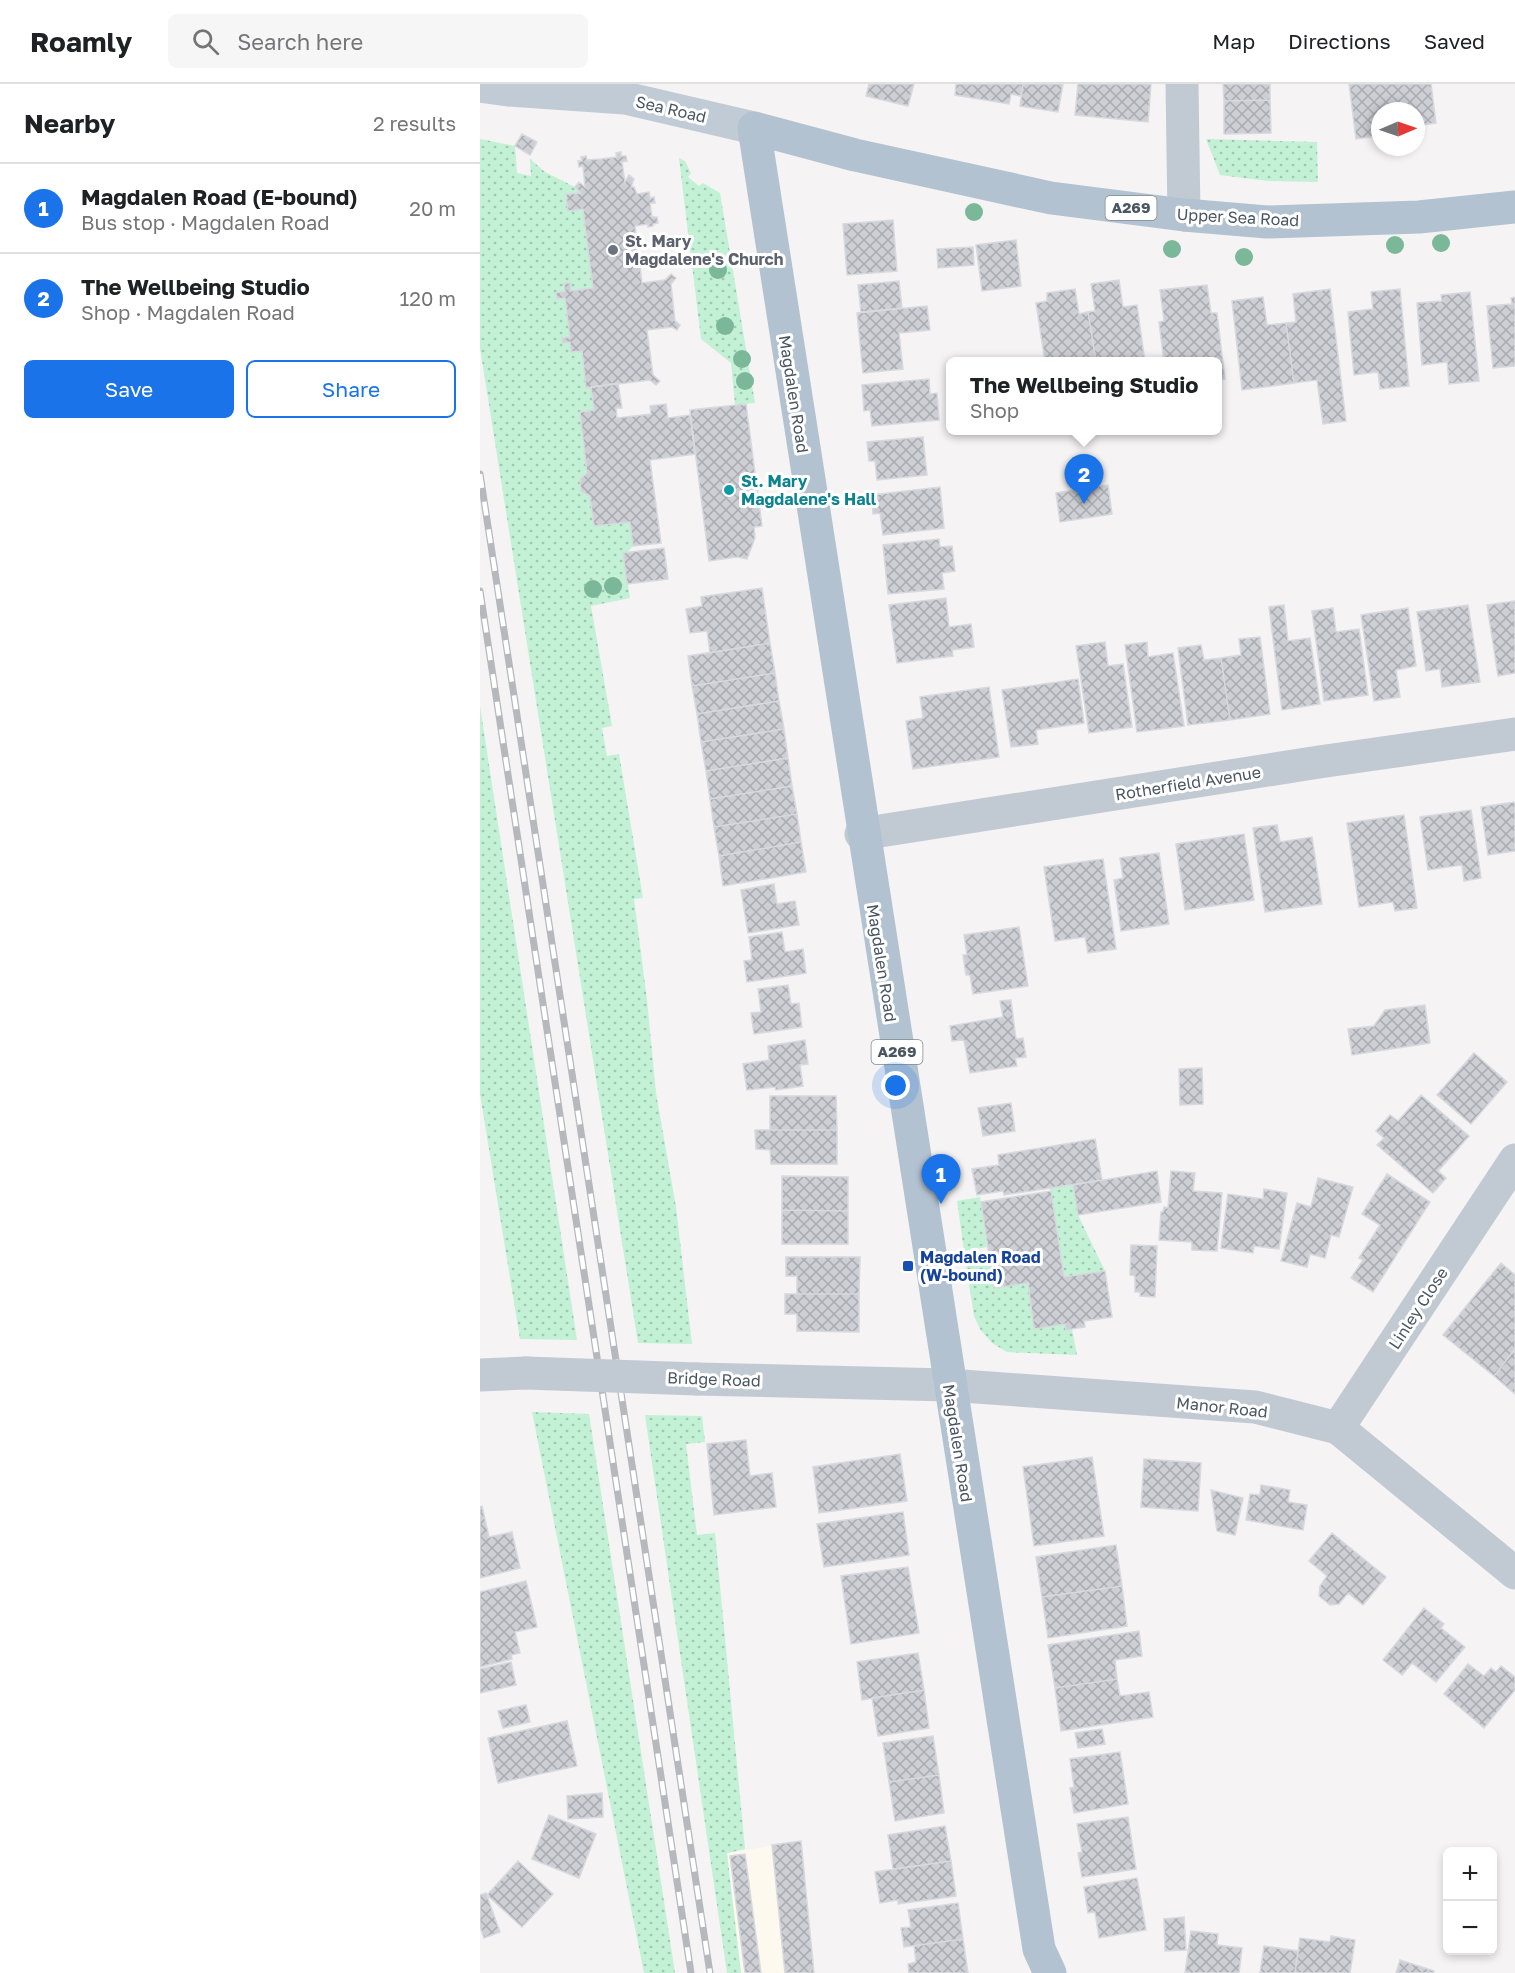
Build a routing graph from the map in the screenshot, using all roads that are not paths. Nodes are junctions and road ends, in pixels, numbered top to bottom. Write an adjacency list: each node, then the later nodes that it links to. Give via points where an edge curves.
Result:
1 (1182, 84): 5 (street)
2 (480, 86): 3 (main road, Sea Road, via 625,98)
3 (754, 128): 5 (main road, Upper Sea Road / A269, via 855,156 1041,195); 7 (main road, Magdalen Road / A269)
4 (1515, 207): 5 (main road, Upper Sea Road / A269, via 1419,217 1267,222)
5 (1184, 215)
6 (1515, 734): 7 (street, Rotherfield Avenue)
7 (861, 834): 11 (main road, Magdalen Road / A269)
8 (1515, 1160): 9 (street, Linley Close)
9 (1506, 1193): 12 (street, Linley Close)
10 (480, 1375): 11 (street, Bridge Road, bridge)
11 (948, 1385): 12 (street, Manor Road, via 1255,1407); 14 (main road, Magdalen Road / A269, via 1039,1949)
12 (1338, 1428): 13 (street, Manor Road)
13 (1515, 1573)
14 (1050, 1973)

